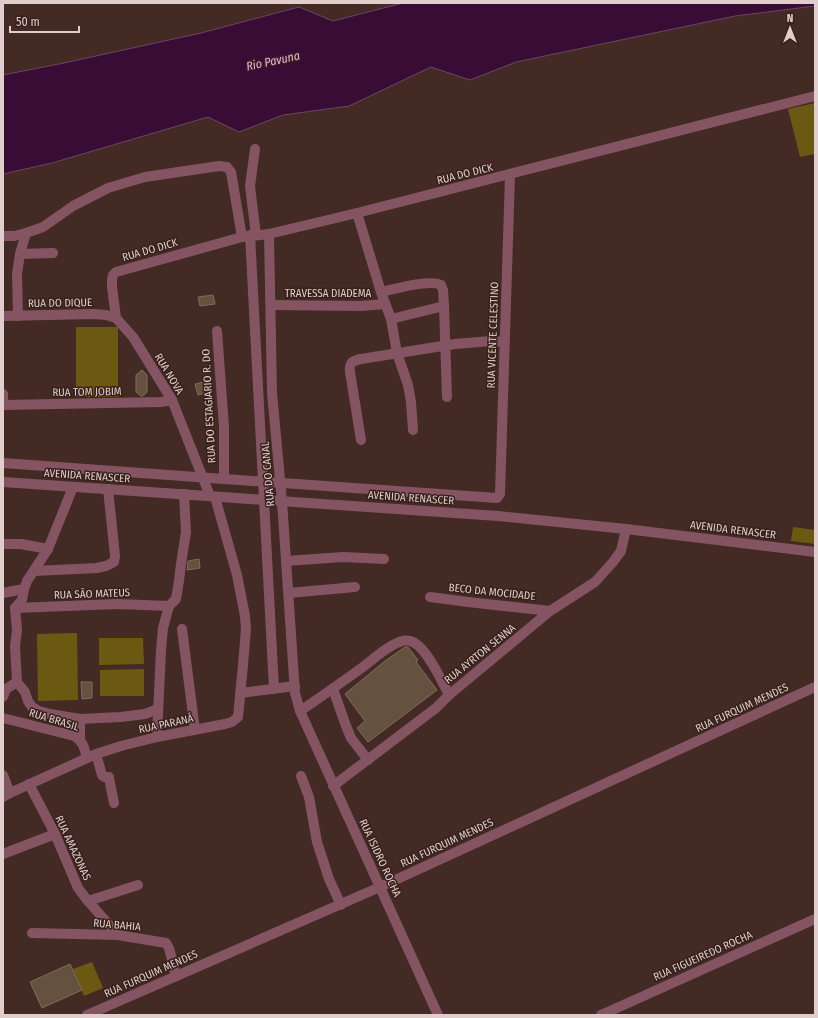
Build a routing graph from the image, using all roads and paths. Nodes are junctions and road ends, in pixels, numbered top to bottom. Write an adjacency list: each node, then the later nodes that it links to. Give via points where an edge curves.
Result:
1 (815, 96): 3 (street, RUA DO DICK)
2 (254, 149): 8 (street, via 250,186)
3 (510, 174): 4 (street, RUA DO DICK); 20 (street, RUA VICENTE CELESTINO)
4 (356, 213): 6 (street, RUA DO DICK); 11 (street)
5 (26, 233): 7 (street); 8 (street, via 43,227 73,206 108,188 145,177 219,166 231,172); 10 (street)
6 (269, 234): 8 (street, RUA DO DICK); 13 (street, RUA DO CANAL)
7 (3, 236)
8 (250, 236): 17 (street, RUA DO DICK, via 116,272 112,280); 33 (street)
9 (53, 253): 10 (street)
10 (20, 254): 16 (street, via 17,274)
11 (381, 292): 12 (street); 14 (street, via 433,282 441,285)
12 (385, 304): 13 (street, TRAVESSA DIADEMA); 18 (street)
13 (270, 305): 34 (street, RUA DO CANAL, via 272,393)
14 (444, 306): 18 (street); 21 (street)
15 (3, 316): 16 (street, RUA DO DIQUE)
16 (18, 316): 17 (street, RUA DO DIQUE, via 94,314)
17 (116, 318): 25 (street, RUA NOVA, via 133,337)
18 (391, 319): 22 (street)
19 (217, 331): 31 (street, RUA DO ESTAGIARIO R. DO, via 224,427)
20 (504, 342): 21 (street); 39 (street, RUA VICENTE CELESTINO)
21 (445, 346): 22 (street); 24 (street)
22 (397, 353): 27 (street, via 408,385); 28 (street, via 351,363 350,372)
23 (3, 394): 26 (street)
24 (447, 397)
25 (172, 400): 26 (street, RUA TOM JOBIM); 30 (street, RUA NOVA)
26 (3, 405)
27 (413, 430)
28 (361, 440)
29 (3, 463): 30 (street, AVENIDA RENASCER)
30 (203, 478): 31 (street, AVENIDA RENASCER); 38 (street, RUA NOVA)
31 (224, 479): 33 (street, AVENIDA RENASCER)
32 (3, 482): 35 (street, AVENIDA RENASCER)
33 (263, 482): 34 (street, AVENIDA RENASCER); 40 (street)
34 (281, 483): 39 (street, AVENIDA RENASCER, via 495,498); 41 (street, RUA DO CANAL)
35 (73, 487): 36 (street, AVENIDA RENASCER); 45 (street)
36 (108, 489): 37 (street, AVENIDA RENASCER); 49 (street, via 114,562 97,568)
37 (184, 494): 38 (street, AVENIDA RENASCER); 55 (street, via 186,532 176,599)
38 (213, 496): 40 (street, AVENIDA RENASCER); 65 (street, RUA NOVA, via 238,575 245,616)
39 (499, 496): 42 (street, RUA VICENTE CELESTINO)
40 (264, 500): 41 (street, AVENIDA RENASCER); 63 (street)
41 (282, 501): 42 (street, AVENIDA RENASCER); 48 (street, RUA DO CANAL)
42 (498, 516): 43 (street, AVENIDA RENASCER)
43 (626, 529): 46 (street, AVENIDA RENASCER); 57 (street, RUA AYRTON SENNA, via 621,551 605,572 595,582)
44 (3, 544): 45 (street, via 21,544)
45 (48, 550): 49 (street)
46 (815, 552)
47 (384, 559): 48 (street, via 343,558)
48 (286, 562): 53 (street, RUA DO CANAL)
49 (34, 571): 51 (street)
50 (355, 587): 53 (street)
51 (24, 589): 52 (street); 56 (street, via 22,600)
52 (3, 593)
53 (289, 593): 60 (street, RUA DO CANAL)
54 (430, 597): 57 (street, BECO DA MOCIDADE)
55 (169, 606): 56 (street, RUA SÃO MATEUS, via 118,604); 68 (street, via 163,628)
56 (15, 608): 59 (street)
57 (550, 611): 66 (street, RUA AYRTON SENNA)
58 (182, 629): 72 (street)
59 (17, 682): 64 (street); 71 (street, via 22,686 32,707 50,714)
60 (295, 686): 63 (street); 69 (street, RUA DO CANAL)
61 (815, 688): 86 (street, RUA FURQUIM MENDES)
62 (334, 689): 66 (street, via 391,646 404,640 417,644 427,655); 69 (street); 76 (street, via 351,738)
63 (274, 690): 65 (street)
64 (4, 691)
65 (240, 693): 67 (street, RUA NOVA)
66 (449, 695): 76 (street, RUA AYRTON SENNA, via 436,708)
67 (240, 704): 72 (street, RUA PARANÁ, via 238,717 232,722)
68 (158, 709): 71 (street, via 145,714); 73 (street)
69 (300, 711): 80 (street, RUA ISIDRO ROCHA)
70 (3, 718): 74 (street, RUA BRASIL, via 70,735)
71 (80, 719): 74 (street)
72 (195, 730): 73 (street, RUA PARANÁ)
73 (157, 737): 75 (street, RUA PARANÁ)
74 (80, 740): 75 (street, RUA BRASIL)
75 (91, 756): 79 (street, RUA PARANÁ); 82 (street, RUA BRASIL, via 102,775 109,777)
76 (368, 760): 80 (street, RUA AYRTON SENNA)
77 (3, 775): 81 (street)
78 (301, 776): 88 (street, via 309,797 317,842)
79 (30, 784): 81 (street, RUA PARANÁ); 83 (street, RUA AMAZONAS)
80 (334, 786): 86 (street, RUA ISIDRO ROCHA)
81 (6, 795)
82 (114, 803)
83 (54, 834): 84 (street); 87 (street, RUA AMAZONAS, via 78,888)
84 (3, 854)
85 (138, 885): 87 (street)
86 (380, 887): 88 (street, RUA FURQUIM MENDES); 94 (street, RUA ISIDRO ROCHA)
87 (88, 901): 91 (street, RUA AMAZONAS)
88 (341, 905): 92 (street, RUA FURQUIM MENDES)
89 (815, 919): 95 (street, RUA FIGUEIREDO ROCHA)
90 (32, 933): 91 (street, RUA BAHIA)
91 (118, 935): 92 (street, RUA BAHIA, via 166,943)
92 (176, 976): 93 (street, RUA FURQUIM MENDES)
93 (87, 1015)
94 (438, 1015)
95 (601, 1015)

